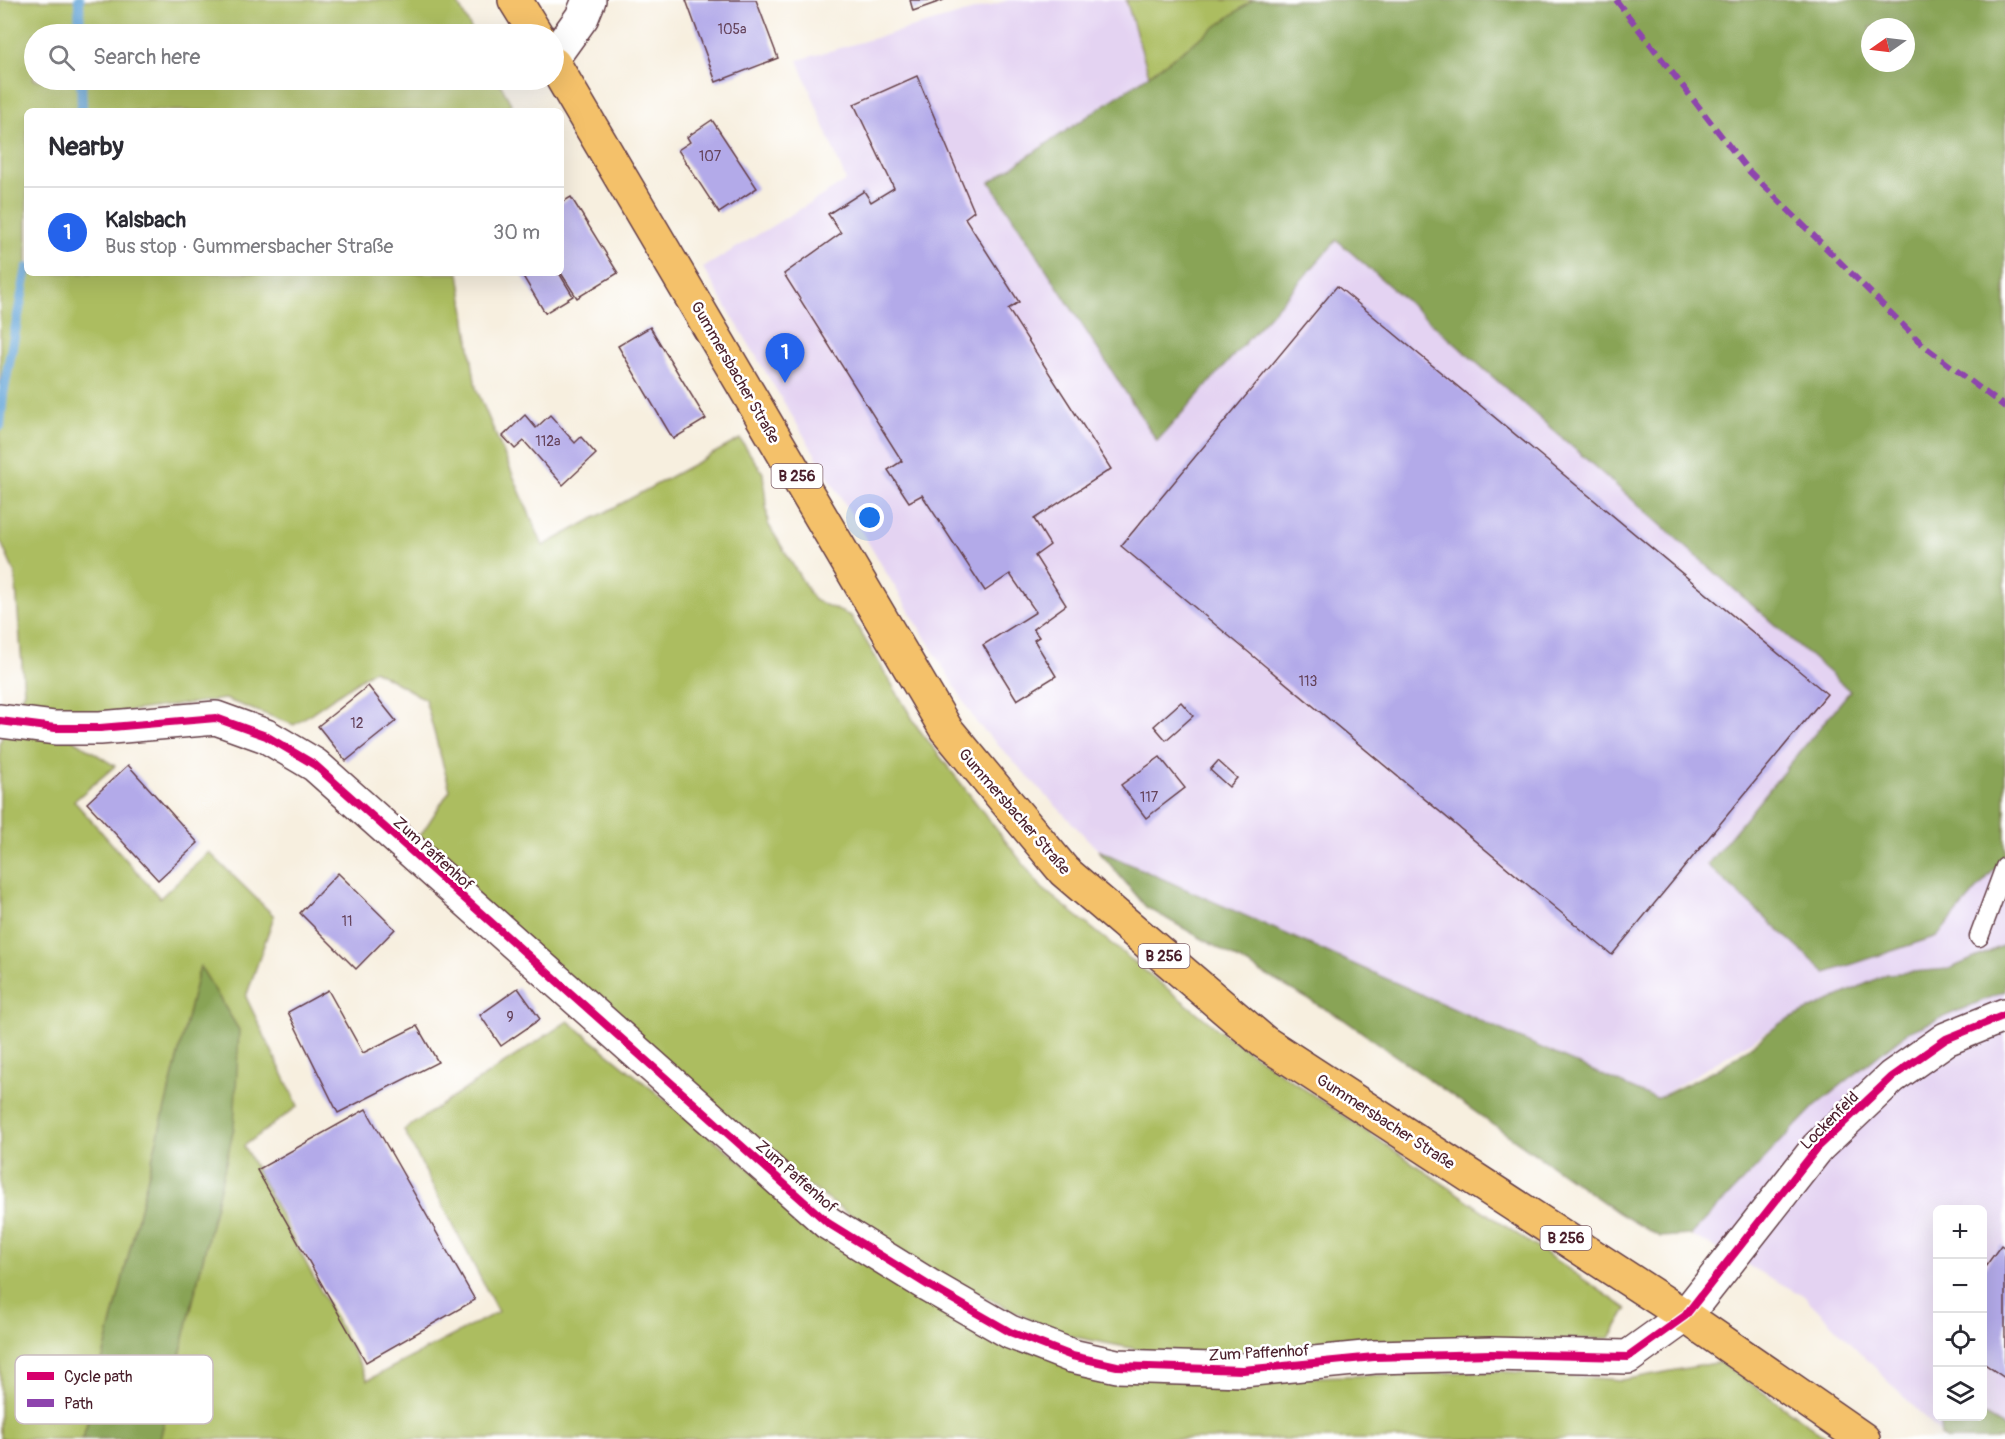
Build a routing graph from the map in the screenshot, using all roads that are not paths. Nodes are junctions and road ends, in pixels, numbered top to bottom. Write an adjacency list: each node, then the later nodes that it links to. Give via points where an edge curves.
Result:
1 (515, 0): 3 (main road)
2 (589, 0): 4 (street, via 582,18)
3 (530, 24)
4 (564, 42)
5 (564, 81): 10 (main road, Gummersbacher Straße / B 256, via 946,729 1064,870 1264,1042)
6 (0, 721): 10 (street, Zum Paffenhof, via 55,728 100,728 216,718 266,736 315,765 828,1223 1010,1332 1072,1356 1117,1366 1244,1370 1374,1357 1628,1357)
7 (2005, 867): 8 (lane)
8 (1978, 937)
9 (2005, 1015): 10 (street, Lockenfeld, via 1946,1038 1892,1077 1818,1147)
10 (1685, 1316): 11 (main road, Gummersbacher Straße / B 256)
11 (1863, 1439)

